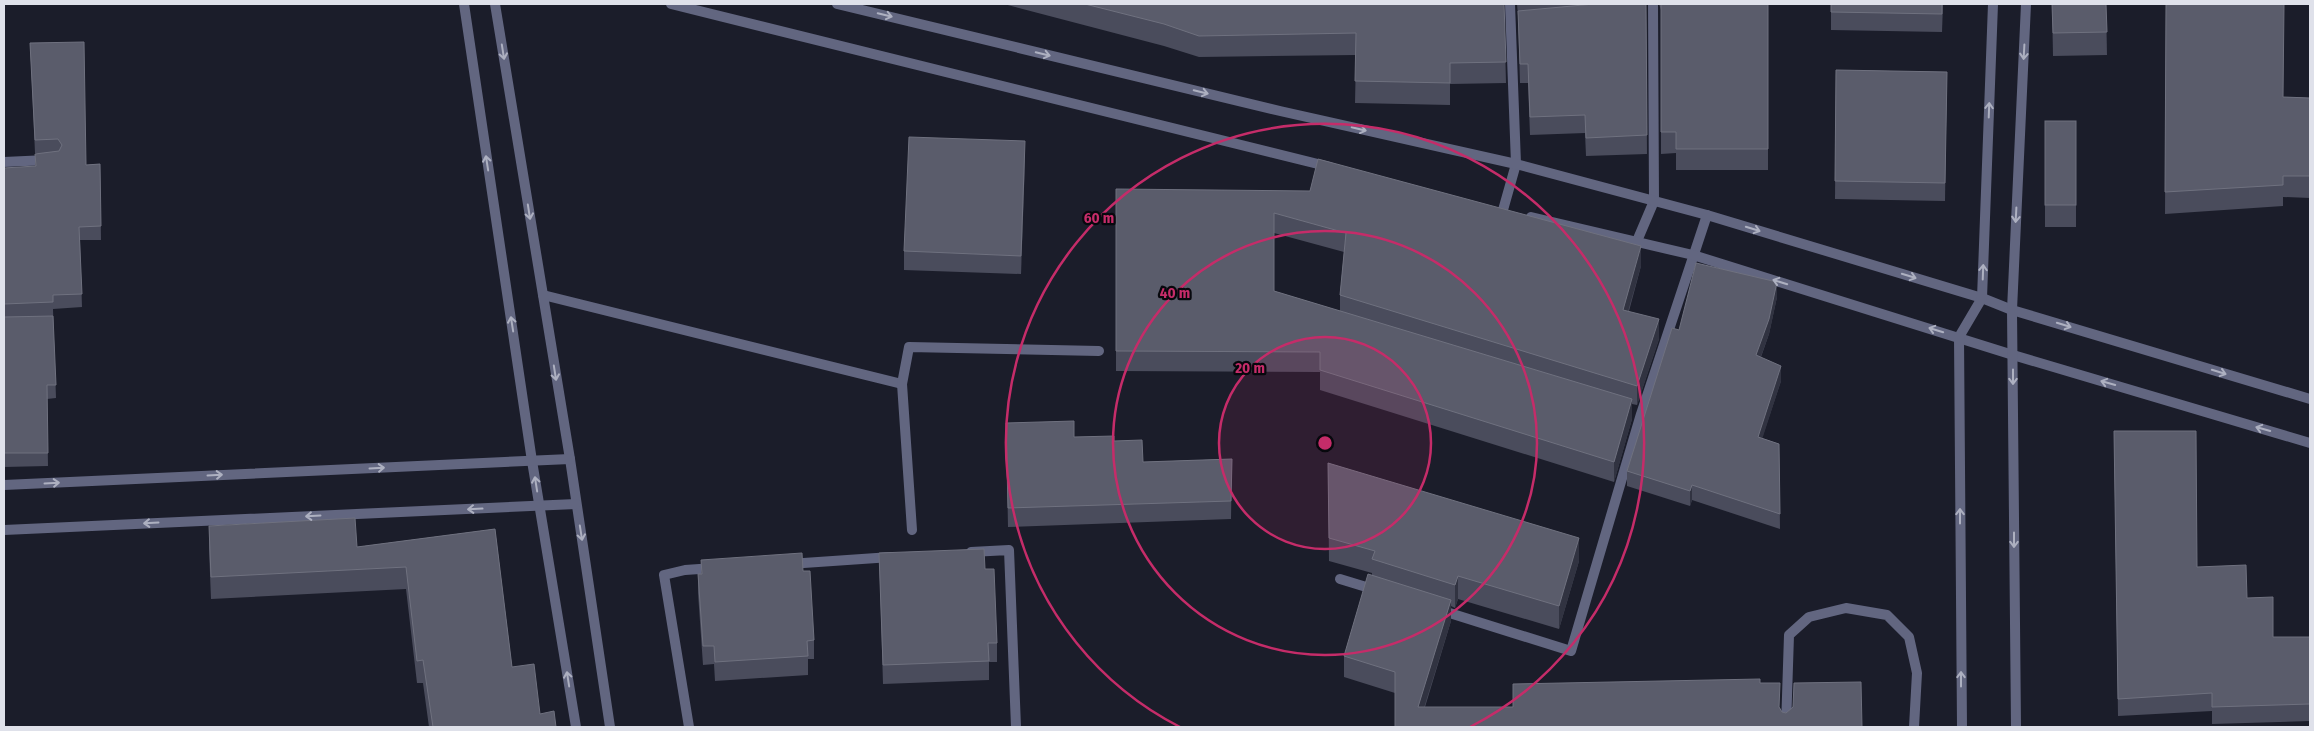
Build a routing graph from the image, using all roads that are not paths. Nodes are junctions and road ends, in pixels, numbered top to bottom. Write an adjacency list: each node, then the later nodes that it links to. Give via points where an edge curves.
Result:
1 (464, 4): 27 (street, one-way to 1)
2 (495, 4): 17 (street, one-way to 17)
3 (672, 4): 12 (street)
4 (837, 4): 11 (street, one-way to 11, via 1270,109)
5 (1510, 4): 11 (street, via 1516,23)
6 (1993, 4): 18 (street, one-way to 6)
7 (2026, 4): 19 (street, one-way to 19)
8 (1650, 8): 13 (street)
9 (55, 159): 10 (street)
10 (4, 162)
11 (1516, 164): 13 (street); 15 (street, via 1508,211)
12 (1344, 170)
13 (1654, 201): 14 (street); 15 (street)
14 (1707, 215): 16 (street); 18 (street, one-way to 18)
15 (1637, 242): 16 (street)
16 (1693, 255): 20 (street, one-way to 16); 39 (street, via 1637,412 1571,651)
17 (543, 295): 23 (street); 26 (street, one-way to 26)
18 (1982, 298): 19 (street); 20 (street)
19 (2012, 310): 22 (street); 24 (street, one-way to 24)
20 (1959, 337): 22 (street); 46 (street, one-way to 20)
21 (1099, 351): 23 (street, via 909,347)
22 (2012, 354): 25 (street, one-way to 22); 47 (street, one-way to 47)
23 (902, 384): 32 (street)
24 (2310, 399)
25 (2310, 443)
26 (570, 459): 27 (street); 29 (street)
27 (532, 461): 28 (street, one-way to 27); 30 (street, one-way to 27)
28 (4, 485)
29 (576, 504): 30 (street); 41 (street, one-way to 41)
30 (539, 506): 31 (street, one-way to 31); 40 (street, one-way to 30)
31 (4, 530)
32 (912, 530)
33 (960, 553): 43 (street, via 1009,550)
34 (901, 556): 35 (street)
35 (783, 564)
36 (724, 568): 42 (street, via 684,570 664,575)
37 (1340, 579): 38 (street)
38 (1386, 594)
39 (1432, 608)
40 (576, 727)
41 (610, 727)
42 (689, 727)
43 (1016, 727)
44 (1786, 727): 45 (street, via 1789,635 1809,617 1846,608 1886,615 1909,637 1917,673)
45 (1914, 727)
46 (1962, 727)
47 (2016, 727)

